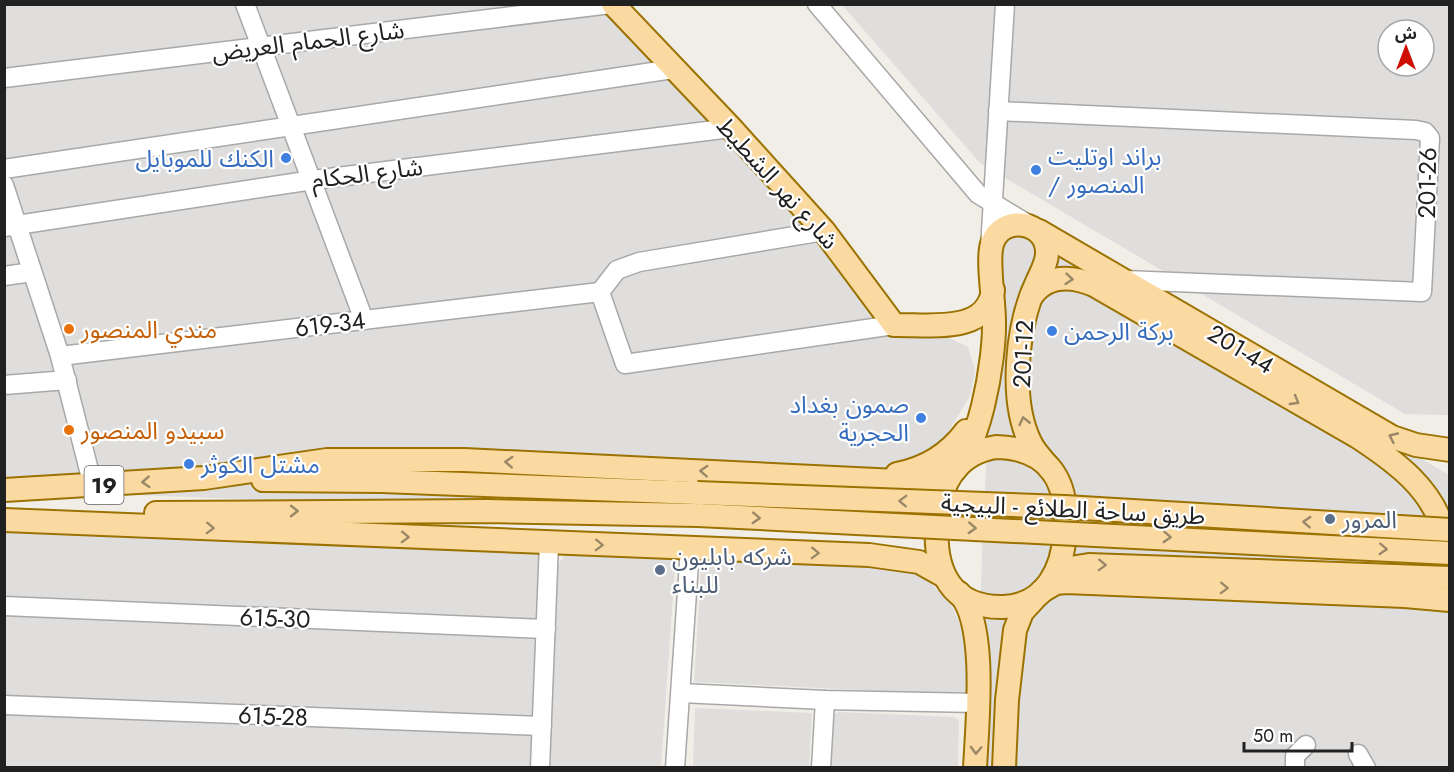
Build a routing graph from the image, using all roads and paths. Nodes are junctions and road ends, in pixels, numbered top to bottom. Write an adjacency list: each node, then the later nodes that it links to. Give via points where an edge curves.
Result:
1 (246, 4): 6 (street)
2 (612, 4): 6 (street, شارع الحمام العريض); 7 (main road, شارع نهر الشطيط)
3 (817, 4): 5 (street)
4 (1005, 4): 9 (street, 201-12)
5 (830, 12): 15 (street, via 978,194)
6 (261, 47): 8 (street, شارع الحمام العريض); 10 (street)
7 (673, 69): 10 (street); 11 (main road, شارع نهر الشطيط)
8 (4, 78)
9 (998, 111): 15 (street, 201-12); 22 (street, 201-26, via 1416,130 1430,138 1422,292)
10 (291, 126): 12 (street); 13 (street)
11 (731, 128): 13 (street, شارع الحكام); 18 (main road, شارع نهر الشطيط)
12 (4, 169)
13 (313, 180): 16 (street, شارع الحكام); 26 (street)
14 (4, 185): 16 (street)
15 (991, 203): 17 (street); 19 (street, 201-12)
16 (11, 226): 20 (street)
17 (1035, 228): 19 (main road, via 1022,223 1004,228 996,234); 22 (main road, 201-44); 25 (main road, 201-12, via 1044,238 1048,255)
18 (824, 231): 24 (street, via 639,262 618,270); 28 (main road, شارع نهر الشطيط)
19 (990, 252): 23 (main road, 201-12)
20 (32, 272): 21 (street); 29 (street)
21 (4, 276)
22 (1125, 280): 33 (main road, 201-44, one-way to 22, via 1392,437)
23 (993, 287): 27 (main road, via 985,312 973,320); 30 (main road, 201-12)
24 (600, 292): 26 (street, 619-34); 28 (street, via 625,364)
25 (1025, 309): 34 (main road, 201-12, one-way to 25, via 1030,442 1022,415 1018,354); 43 (main road, one-way to 43, via 1039,288 1057,278 1083,281 1106,291 1375,448 1430,499)
26 (364, 320): 29 (street, 619-34)
27 (953, 324): 28 (main road); 30 (main road, via 981,332 987,340)
28 (894, 326)
29 (60, 356): 31 (street)
30 (990, 371): 35 (main road, 201-12, via 970,446); 37 (main road, via 974,420 939,458 918,469)
31 (67, 380): 32 (street); 38 (street)
32 (4, 385)
33 (1449, 450)
34 (1052, 471): 35 (main road, via 1028,453 996,447 975,453); 51 (main road, via 1061,484 1067,513 1060,566)
35 (949, 475): 37 (main road, one-way to 37, via 918,482); 50 (main road, via 940,495 936,537 937,559)
36 (204, 478): 37 (main road, one-way to 36, via 373,459 327,460); 38 (main road, 19, one-way to 38); 40 (main road, via 382,481)
37 (851, 478)
38 (93, 486): 39 (main road, 19)
39 (4, 490)
40 (697, 504): 42 (main road, one-way to 40, via 217,511 488,511); 43 (main road, طريق ساحة الطلائع - البيجية, bridge)
41 (1449, 507): 43 (main road)
42 (4, 519): 44 (main road, one-way to 44)
43 (1448, 540): 47 (main road)
44 (549, 543): 45 (main road, one-way to 45); 54 (street)
45 (690, 548): 46 (main road, one-way to 46); 57 (street)
46 (869, 555): 50 (main road, via 918,562); 55 (main road, via 905,564 941,588 956,604 972,632)
47 (1449, 563)
48 (1449, 578): 51 (main road, one-way to 48, via 1061,572 1080,566)
49 (1099, 583): 51 (main road, via 1056,583); 52 (main road, one-way to 52); 56 (main road, via 1065,593 1035,614 1016,640)
50 (951, 584): 51 (main road, via 972,601 990,606 1015,606); 55 (main road, via 966,600 973,616)
51 (1043, 589): 56 (main road, via 1017,620)
52 (1449, 600)
53 (4, 606): 54 (street, 615-30)
54 (546, 629): 61 (street)
55 (977, 662): 59 (main road)
56 (1011, 664): 67 (main road)
57 (681, 693): 58 (street); 64 (street)
58 (825, 700): 59 (street); 65 (street)
59 (978, 703): 66 (main road, one-way to 66)
60 (4, 705): 61 (street, 615-28)
61 (542, 726): 63 (street)
62 (1306, 745): 68 (street, via 1295,756)
63 (540, 768)
64 (675, 768)
65 (821, 768)
66 (975, 768)
67 (1004, 768)
68 (1295, 768)

